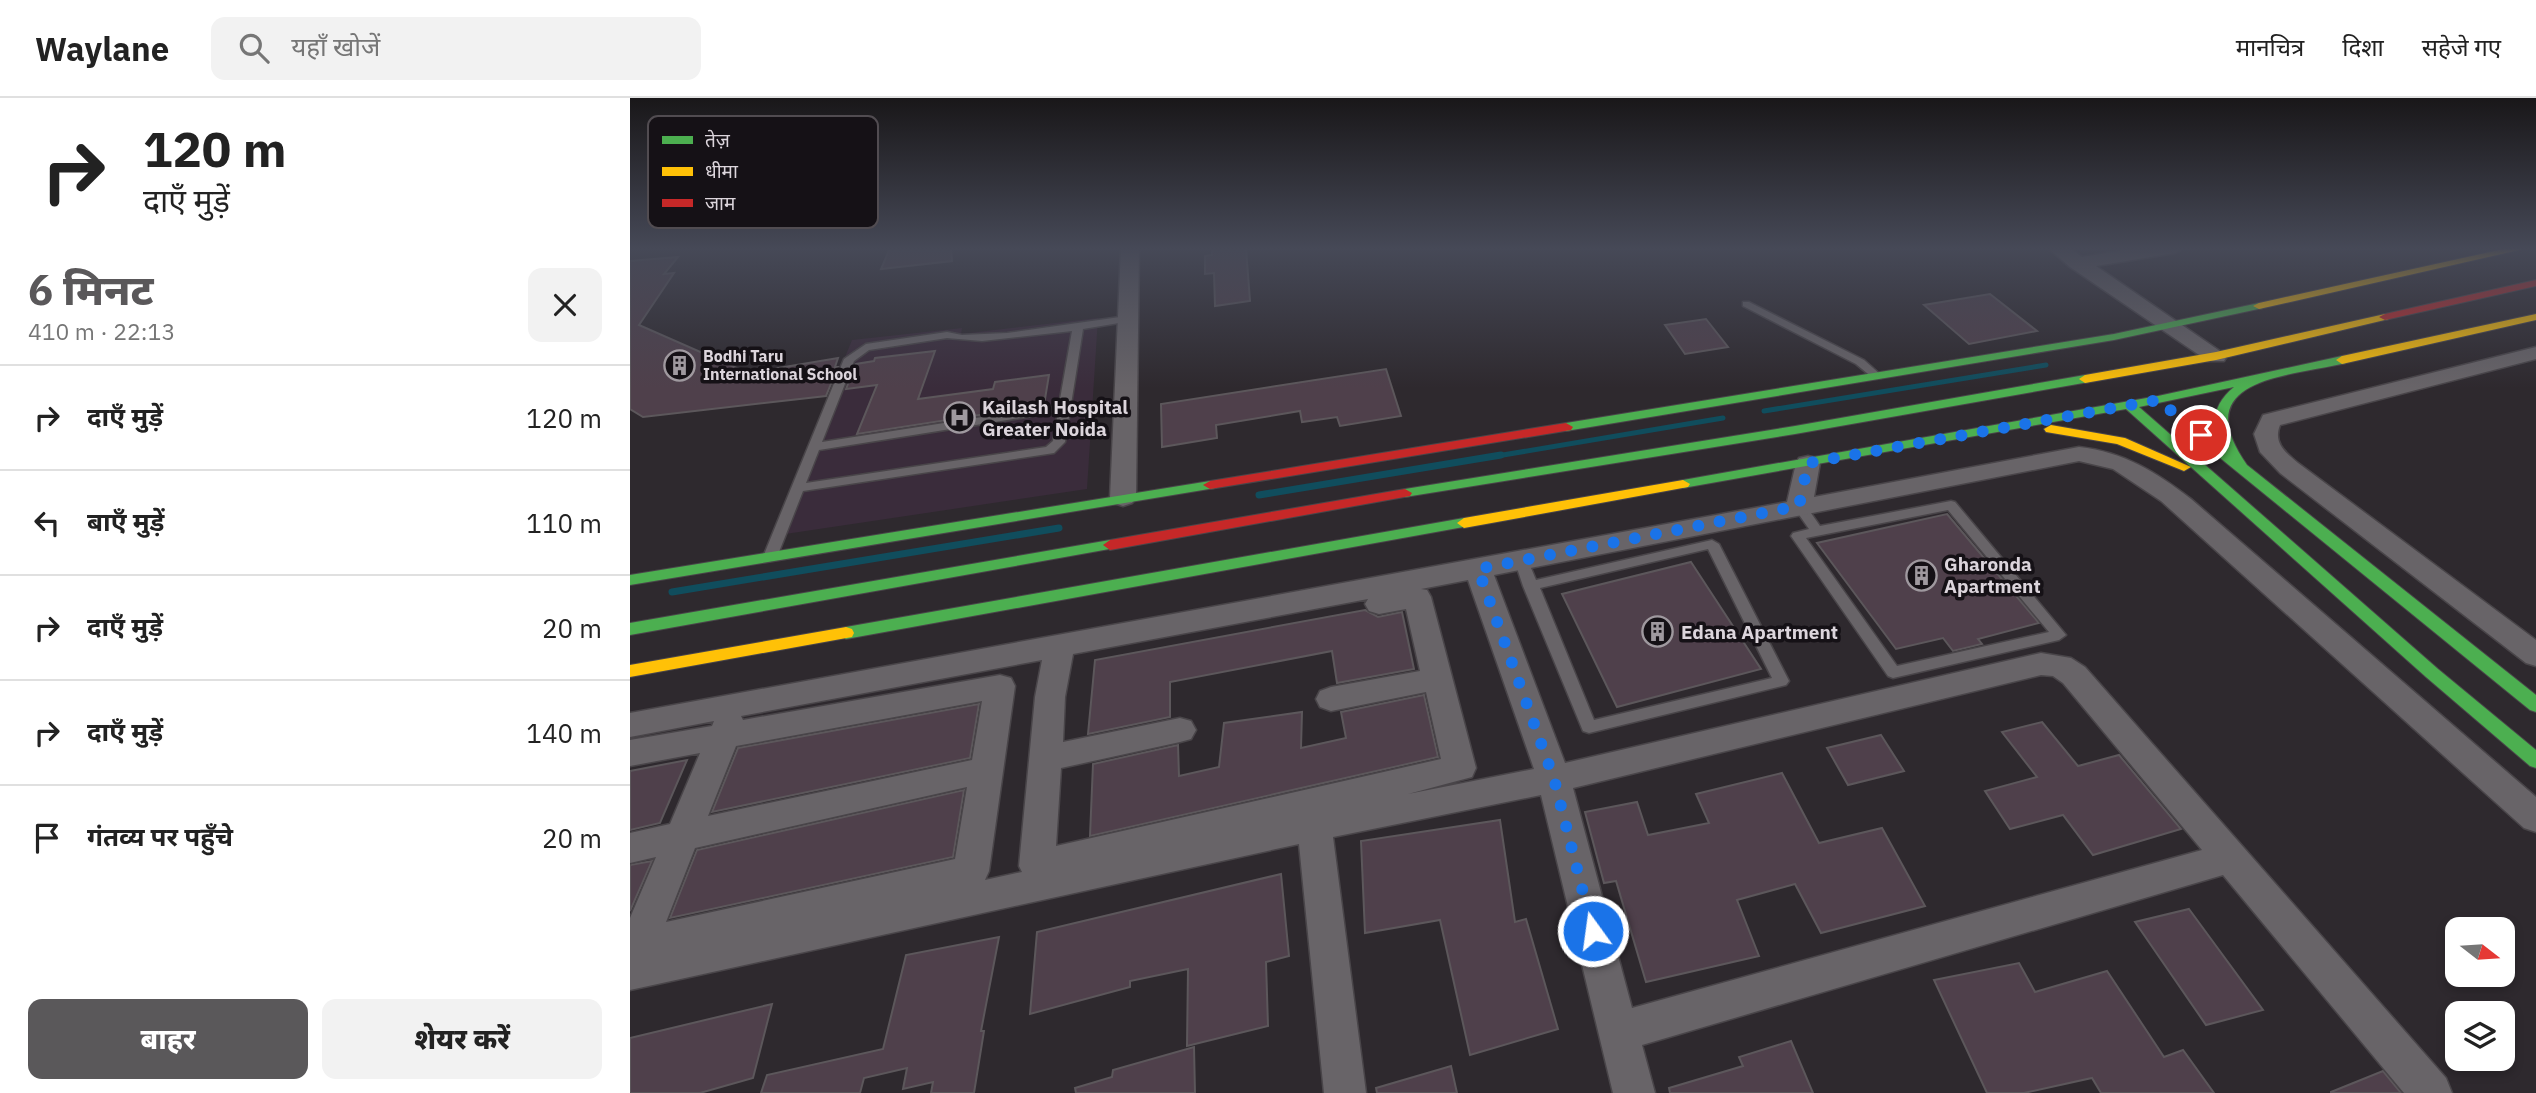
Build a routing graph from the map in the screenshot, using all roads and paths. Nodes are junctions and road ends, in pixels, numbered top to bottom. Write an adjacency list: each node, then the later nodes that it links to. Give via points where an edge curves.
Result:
1 (1128, 294): 7 (street)
2 (2123, 294): 10 (street)
3 (2313, 294): 10 (main road)
4 (2486, 294): 13 (main road)
5 (1745, 304): 14 (lane, via 1860,362)
6 (2536, 317): 8 (main road)
7 (1127, 319): 9 (lane); 30 (street)
8 (2508, 323): 11 (main road); 15 (main road)
9 (1079, 326): 19 (lane); 24 (lane, via 983,338 947,335 866,347 849,359)
10 (2170, 326): 13 (street); 14 (main road)
11 (2536, 327)
12 (2536, 353): 44 (street, via 2271,420 2264,429 2264,440 2289,468)
13 (2216, 356): 22 (main road)
14 (1877, 376): 16 (main road)
15 (2252, 379): 17 (main road); 27 (main road, via 2226,402 2220,425 2228,449)
16 (1731, 400): 22 (main road); 30 (main road)
17 (2158, 400): 18 (main road); 20 (main road)
18 (2129, 405): 21 (main road); 28 (main road)
19 (1064, 408): 24 (lane); 29 (lane, via 1059,442 1049,450)
20 (2179, 417)
21 (1998, 429): 26 (main road); 28 (main road, via 2045,428 2120,441)
22 (1795, 430): 25 (main road)
23 (2211, 444): 27 (main road)
24 (814, 447): 29 (lane)
25 (1595, 461): 31 (main road, via 1581,470 1527,483 1520,494 1534,502); 42 (main road)
26 (1808, 463): 31 (main road); 32 (street)
27 (2243, 470): 50 (main road)
28 (2221, 484): 46 (main road)
29 (797, 488): 34 (lane)
30 (1123, 498): 34 (main road)
31 (1570, 504): 45 (main road)
32 (1799, 506): 33 (lane); 35 (street); 51 (street, via 2079,454 2124,463 2146,475)
33 (1817, 531): 33 (lane, via 1951,505 2059,635 1893,672 1798,536)
34 (770, 557): 37 (main road)
35 (1521, 559): 36 (street); 39 (lane)
36 (1478, 569): 40 (street); 59 (street)
37 (679, 572): 38 (main road); 41 (main road)
38 (630, 580)
39 (1530, 586): 39 (lane, via 1589,727 1781,681 1712,544)
40 (1415, 588): 43 (street); 47 (street)
41 (650, 594)
42 (630, 628)
43 (1058, 655): 49 (street); 56 (street)
44 (2536, 655)
45 (630, 671)
46 (2432, 673): 51 (street); 57 (main road)
47 (1437, 679): 48 (street); 56 (street, via 1460,768 1037,866)
48 (1331, 699)
49 (738, 705): 52 (street); 54 (street)
50 (2536, 705)
51 (2413, 709): 60 (street)
52 (630, 725)
53 (1180, 730): 56 (street)
54 (722, 736): 55 (street); 58 (street, via 1000,686); 62 (street)
55 (630, 752)
56 (1045, 759)
57 (2536, 761)
58 (985, 770): 62 (street); 65 (street, via 971,871)
59 (1554, 779): 61 (street); 64 (street, via 2041,664 2060,666 2074,675); 66 (street)
60 (2536, 818)
61 (1314, 826): 65 (street); 67 (street)
62 (682, 836): 63 (street); 65 (street)
63 (630, 848)
64 (2229, 858): 66 (street); 69 (street)
65 (632, 957)
66 (1619, 1032): 68 (street)
67 (1345, 1093)
68 (1634, 1093)
69 (2431, 1093)

